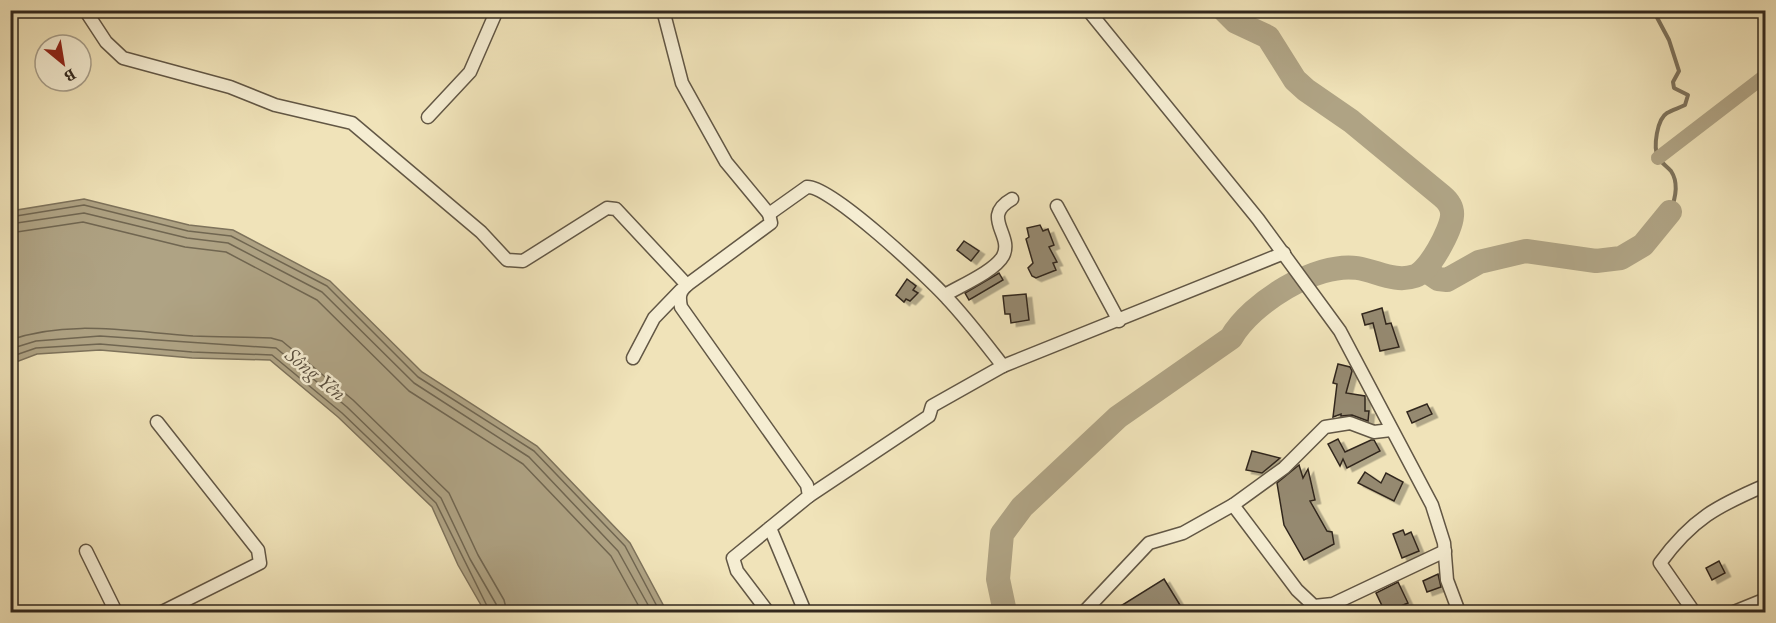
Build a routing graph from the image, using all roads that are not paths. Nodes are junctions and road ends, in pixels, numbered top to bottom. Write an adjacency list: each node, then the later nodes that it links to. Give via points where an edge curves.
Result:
1 (85, 10): 10 (street, via 106,42 123,58 230,87 275,105 352,123 481,232 507,260 523,261 607,208 615,209)
2 (496, 10): 5 (street, via 470,72)
3 (663, 10): 8 (street, via 682,83 726,162)
4 (1088, 10): 9 (street)
5 (428, 117)
6 (1012, 199): 11 (street, via 1001,207 998,215 1005,244 1003,257 992,268)
7 (1058, 206): 12 (street)
8 (769, 213): 10 (street, via 771,222); 11 (street, via 807,187 819,189 856,216)
9 (1288, 258): 12 (street); 16 (street, via 1340,331)
10 (684, 287): 13 (street, via 654,318); 18 (street, via 681,307 807,485)
11 (945, 295): 14 (street)
12 (1119, 321): 14 (street)
13 (633, 358)
14 (1003, 366): 18 (street, via 932,406 928,416)
15 (157, 422): 25 (street, via 258,550 261,563)
16 (1391, 430): 19 (street, via 1374,432 1350,423 1324,427 1284,468); 22 (street, via 1432,505)
17 (1766, 485): 30 (street, via 1712,509 1676,541 1660,563)
18 (809, 496): 20 (street)
19 (1233, 505): 22 (street, via 1297,590 1314,606 1332,603); 28 (street, via 1183,533 1149,543)
20 (770, 528): 26 (street, via 732,558 737,571); 27 (street, via 803,608)
21 (86, 551): 24 (street)
22 (1445, 551): 29 (street, via 1447,580)
23 (1766, 599): 31 (street)
24 (116, 612)
25 (162, 612)
26 (768, 612)
27 (801, 612)
28 (1084, 612)
29 (1459, 612)
30 (1694, 612)
31 (1734, 612)

